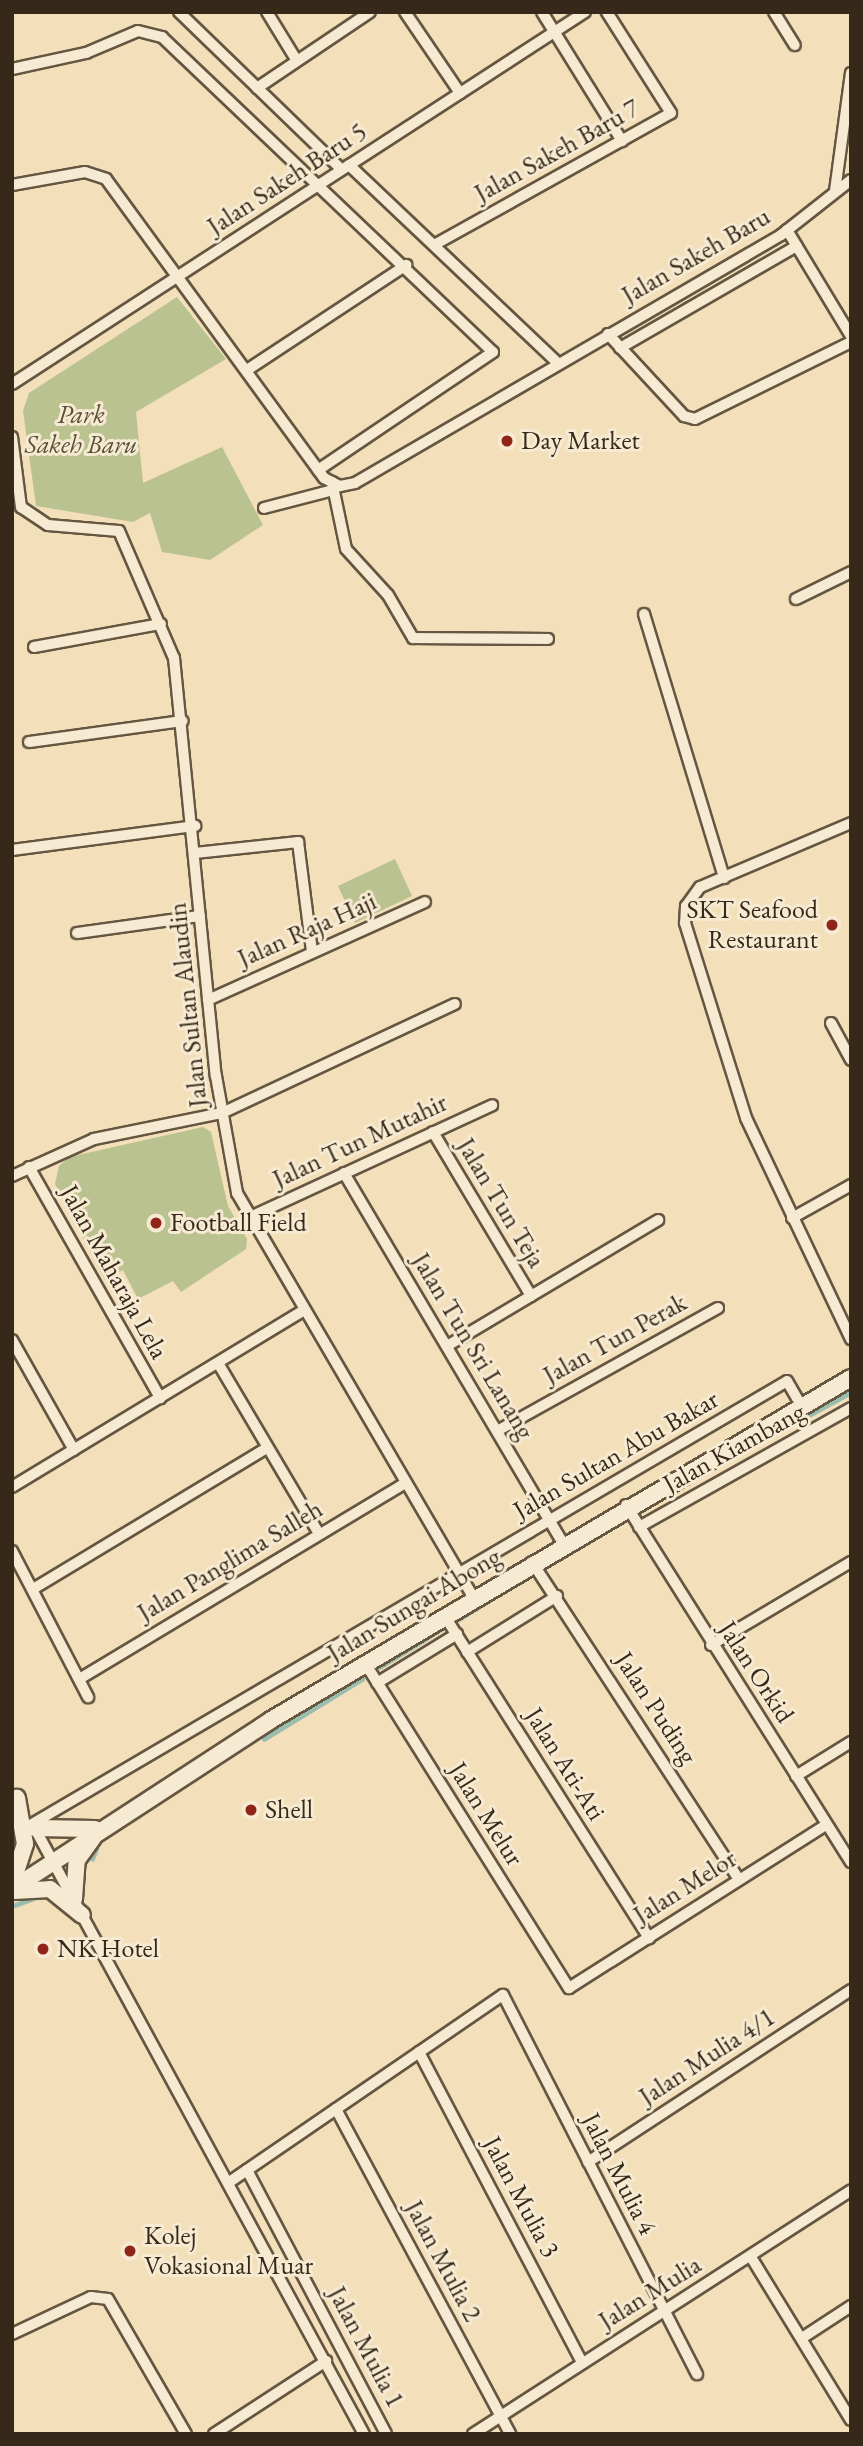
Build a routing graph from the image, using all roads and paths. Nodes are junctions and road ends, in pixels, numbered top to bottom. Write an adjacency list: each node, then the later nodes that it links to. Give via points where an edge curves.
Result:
1 (179, 12): 14 (street)
2 (267, 12): 11 (street)
3 (370, 12): 11 (street)
4 (405, 12): 15 (street)
5 (542, 12): 9 (street)
6 (585, 12): 9 (street, Jalan Sakeh Baru 5)
7 (607, 12): 16 (street, Jalan Sakeh Baru 7, via 671,110)
8 (774, 12): 10 (street)
9 (555, 32): 15 (street, Jalan Sakeh Baru 5); 16 (street)
10 (794, 45)
11 (297, 61): 14 (street)
12 (12, 69): 19 (street, via 86,53 138,31 153,32)
13 (851, 73): 21 (street)
14 (257, 88): 17 (street)
15 (460, 93): 17 (street, Jalan Sakeh Baru 5)
16 (622, 141): 23 (street, Jalan Sakeh Baru 7)
17 (345, 167): 19 (street, Jalan Sakeh Baru 5); 23 (street)
18 (851, 180): 21 (street, Jalan Sakeh Baru)
19 (321, 181): 25 (street); 26 (street, Jalan Sakeh Baru 5)
20 (12, 185): 26 (street, via 97,173)
21 (835, 191): 22 (street, Jalan Sakeh Baru)
22 (787, 230): 24 (street); 27 (street, Jalan Sakeh Baru)
23 (433, 245): 31 (street)
24 (797, 246): 28 (street); 30 (street)
25 (406, 265): 32 (street); 35 (street, via 494,356)
26 (178, 278): 32 (street); 33 (street, Jalan Sakeh Baru 5)
27 (608, 334): 30 (street); 31 (street, Jalan Sakeh Baru)
28 (851, 336)
29 (851, 342): 30 (street, via 695,419 684,416)
30 (620, 348)
31 (558, 363): 35 (street, Jalan Sakeh Baru, via 355,483)
32 (247, 370): 35 (street)
33 (12, 384)
34 (12, 437): 40 (street, Jalan Sultan Alaudin, via 19,499 28,515 48,526 119,531)
35 (327, 480): 36 (street); 41 (street, via 346,549 388,595 412,638)
36 (264, 508)
37 (851, 572): 38 (street)
38 (796, 599)
39 (644, 614): 49 (street)
40 (161, 625): 42 (street); 43 (street, Jalan Sultan Alaudin, via 178,673)
41 (548, 639)
42 (34, 647)
43 (183, 721): 44 (street); 46 (street, Jalan Sultan Alaudin)
44 (29, 742)
45 (851, 823): 49 (street)
46 (195, 826): 47 (street); 48 (street, Jalan Sultan Alaudin)
47 (12, 850)
48 (195, 853): 51 (street, Jalan Sultan Alaudin); 53 (street, via 298,842)
49 (724, 878): 66 (street, via 692,895 685,923 736,1093)
50 (425, 902): 53 (street, Jalan Raja Haji)
51 (200, 916): 52 (street); 54 (street, Jalan Sultan Alaudin)
52 (77, 933)
53 (312, 952): 54 (street, Jalan Raja Haji)
54 (208, 1000): 59 (street, Jalan Sultan Alaudin)
55 (455, 1004): 59 (street)
56 (831, 1024): 57 (street)
57 (851, 1060)
58 (492, 1105): 60 (street, Jalan Tun Mutahir)
59 (222, 1113): 61 (street, via 94,1139); 65 (street, Jalan Sultan Alaudin, via 231,1172)
60 (433, 1132): 62 (street, Jalan Tun Mutahir); 68 (street, Jalan Tun Teja)
61 (29, 1167): 63 (street); 76 (street, Jalan Maharaja Lela)
62 (344, 1173): 65 (street, Jalan Tun Mutahir); 73 (street, Jalan Tun Sri Lanang)
63 (12, 1176)
64 (851, 1185): 66 (street)
65 (248, 1218): 70 (street, Jalan Sultan Alaudin)
66 (792, 1218): 71 (street)
67 (658, 1220): 68 (street)
68 (531, 1296): 73 (street)
69 (718, 1308): 79 (street, Jalan Tun Perak)
70 (303, 1311): 74 (street); 82 (street, Jalan Sultan Alaudin)
71 (849, 1333)
72 (12, 1340): 81 (street)
73 (447, 1346): 79 (street, Jalan Tun Sri Lanang)
74 (218, 1363): 76 (street); 80 (street)
75 (851, 1378): 77 (street, Jalan Sungai Abong)
76 (160, 1398): 81 (street)
77 (801, 1405): 84 (street, Jalan Sungai Abong); 85 (street, Jalan Sultan Abu Bakar, via 787,1381)
78 (851, 1408): 86 (street, Jalan Kiambang)
79 (497, 1432): 85 (street, Jalan Tun Sri Lanang)
80 (267, 1448): 87 (street); 93 (street)
81 (74, 1450): 83 (street)
82 (404, 1484): 87 (street, Jalan Panglima Salleh); 92 (street, Jalan Sultan Alaudin)
83 (12, 1487)
84 (626, 1505): 86 (street, Jalan Orkid); 88 (street, Jalan Sungai Abong)
85 (550, 1521): 88 (street, Jalan Tun Sri Lanang); 92 (street, Jalan Sultan Abu Bakar)
86 (639, 1527): 98 (street, Jalan Orkid)
87 (320, 1534): 101 (street, Jalan Panglima Salleh)
88 (563, 1543): 90 (street, Jalan Sungai Abong)
89 (12, 1551): 93 (street)
90 (532, 1562): 94 (street, Jalan Puding); 95 (street, Jalan Sungai Abong)
91 (851, 1562): 98 (street)
92 (458, 1574): 95 (street, Jalan Sultan Alaudin); 108 (street, Jalan Sultan Abu Bakar)
93 (33, 1589): 101 (street)
94 (557, 1596): 99 (street); 112 (street, Jalan Puding)
95 (473, 1597): 96 (street, Jalan Sungai Abong)
96 (444, 1615): 97 (street, Jalan Ati-Ati); 100 (street, Jalan Sungai Abong)
97 (457, 1634): 99 (street, Jalan Ati-Ati); 102 (street)
98 (711, 1645): 105 (street, Jalan Orkid)
99 (467, 1652): 116 (street, Jalan Ati-Ati)
100 (365, 1664): 102 (street, Jalan Melur); 109 (street, Jalan Sungai Abong)
101 (80, 1678): 103 (street)
102 (377, 1683): 117 (street, Jalan Melur)
103 (88, 1697)
104 (851, 1742): 105 (street)
105 (796, 1776): 107 (street, Jalan Orkid)
106 (15, 1794): 108 (street); 113 (street, via 25,1844)
107 (826, 1825): 111 (street, Jalan Orkid); 112 (street, Jalan Melor)
108 (34, 1826): 109 (street); 110 (street)
109 (105, 1826): 110 (street, Jalan Sungai Abong); 114 (street, via 77,1860)
110 (51, 1860): 113 (street, Jalan Sungai Abong); 114 (street)
111 (851, 1863)
112 (738, 1880): 116 (street, Jalan Melor)
113 (12, 1888): 115 (street, via 50,1889)
114 (74, 1899): 115 (street)
115 (82, 1915): 123 (street)
116 (649, 1938): 117 (street, Jalan Melor)
117 (569, 1988)
118 (851, 1990): 121 (street, Jalan Mulia 4/1)
119 (419, 2052): 120 (street); 121 (street, Jalan Mulia 4, via 503,1995); 131 (street, Jalan Mulia 3)
120 (336, 2109): 122 (street); 133 (street, Jalan Mulia 2)
121 (588, 2162): 127 (street, Jalan Mulia 4)
122 (247, 2170): 123 (street); 138 (street, Jalan Mulia 1)
123 (228, 2183): 130 (street)
124 (851, 2190): 125 (street, Jalan Mulia)
125 (751, 2257): 127 (street, Jalan Mulia); 129 (street)
126 (851, 2306): 129 (street)
127 (663, 2311): 131 (street, Jalan Mulia); 132 (street, Jalan Mulia 4)
128 (12, 2334): 135 (street, via 91,2297 108,2298)
129 (802, 2338): 134 (street)
130 (326, 2361): 136 (street); 137 (street)
131 (582, 2363): 133 (street, Jalan Mulia)
132 (697, 2374)
133 (501, 2416): 139 (street, Jalan Mulia); 140 (street, Jalan Mulia 2)
134 (851, 2420)
135 (186, 2434)
136 (214, 2434)
137 (364, 2434)
138 (386, 2434)
139 (473, 2434)
140 (510, 2434)

